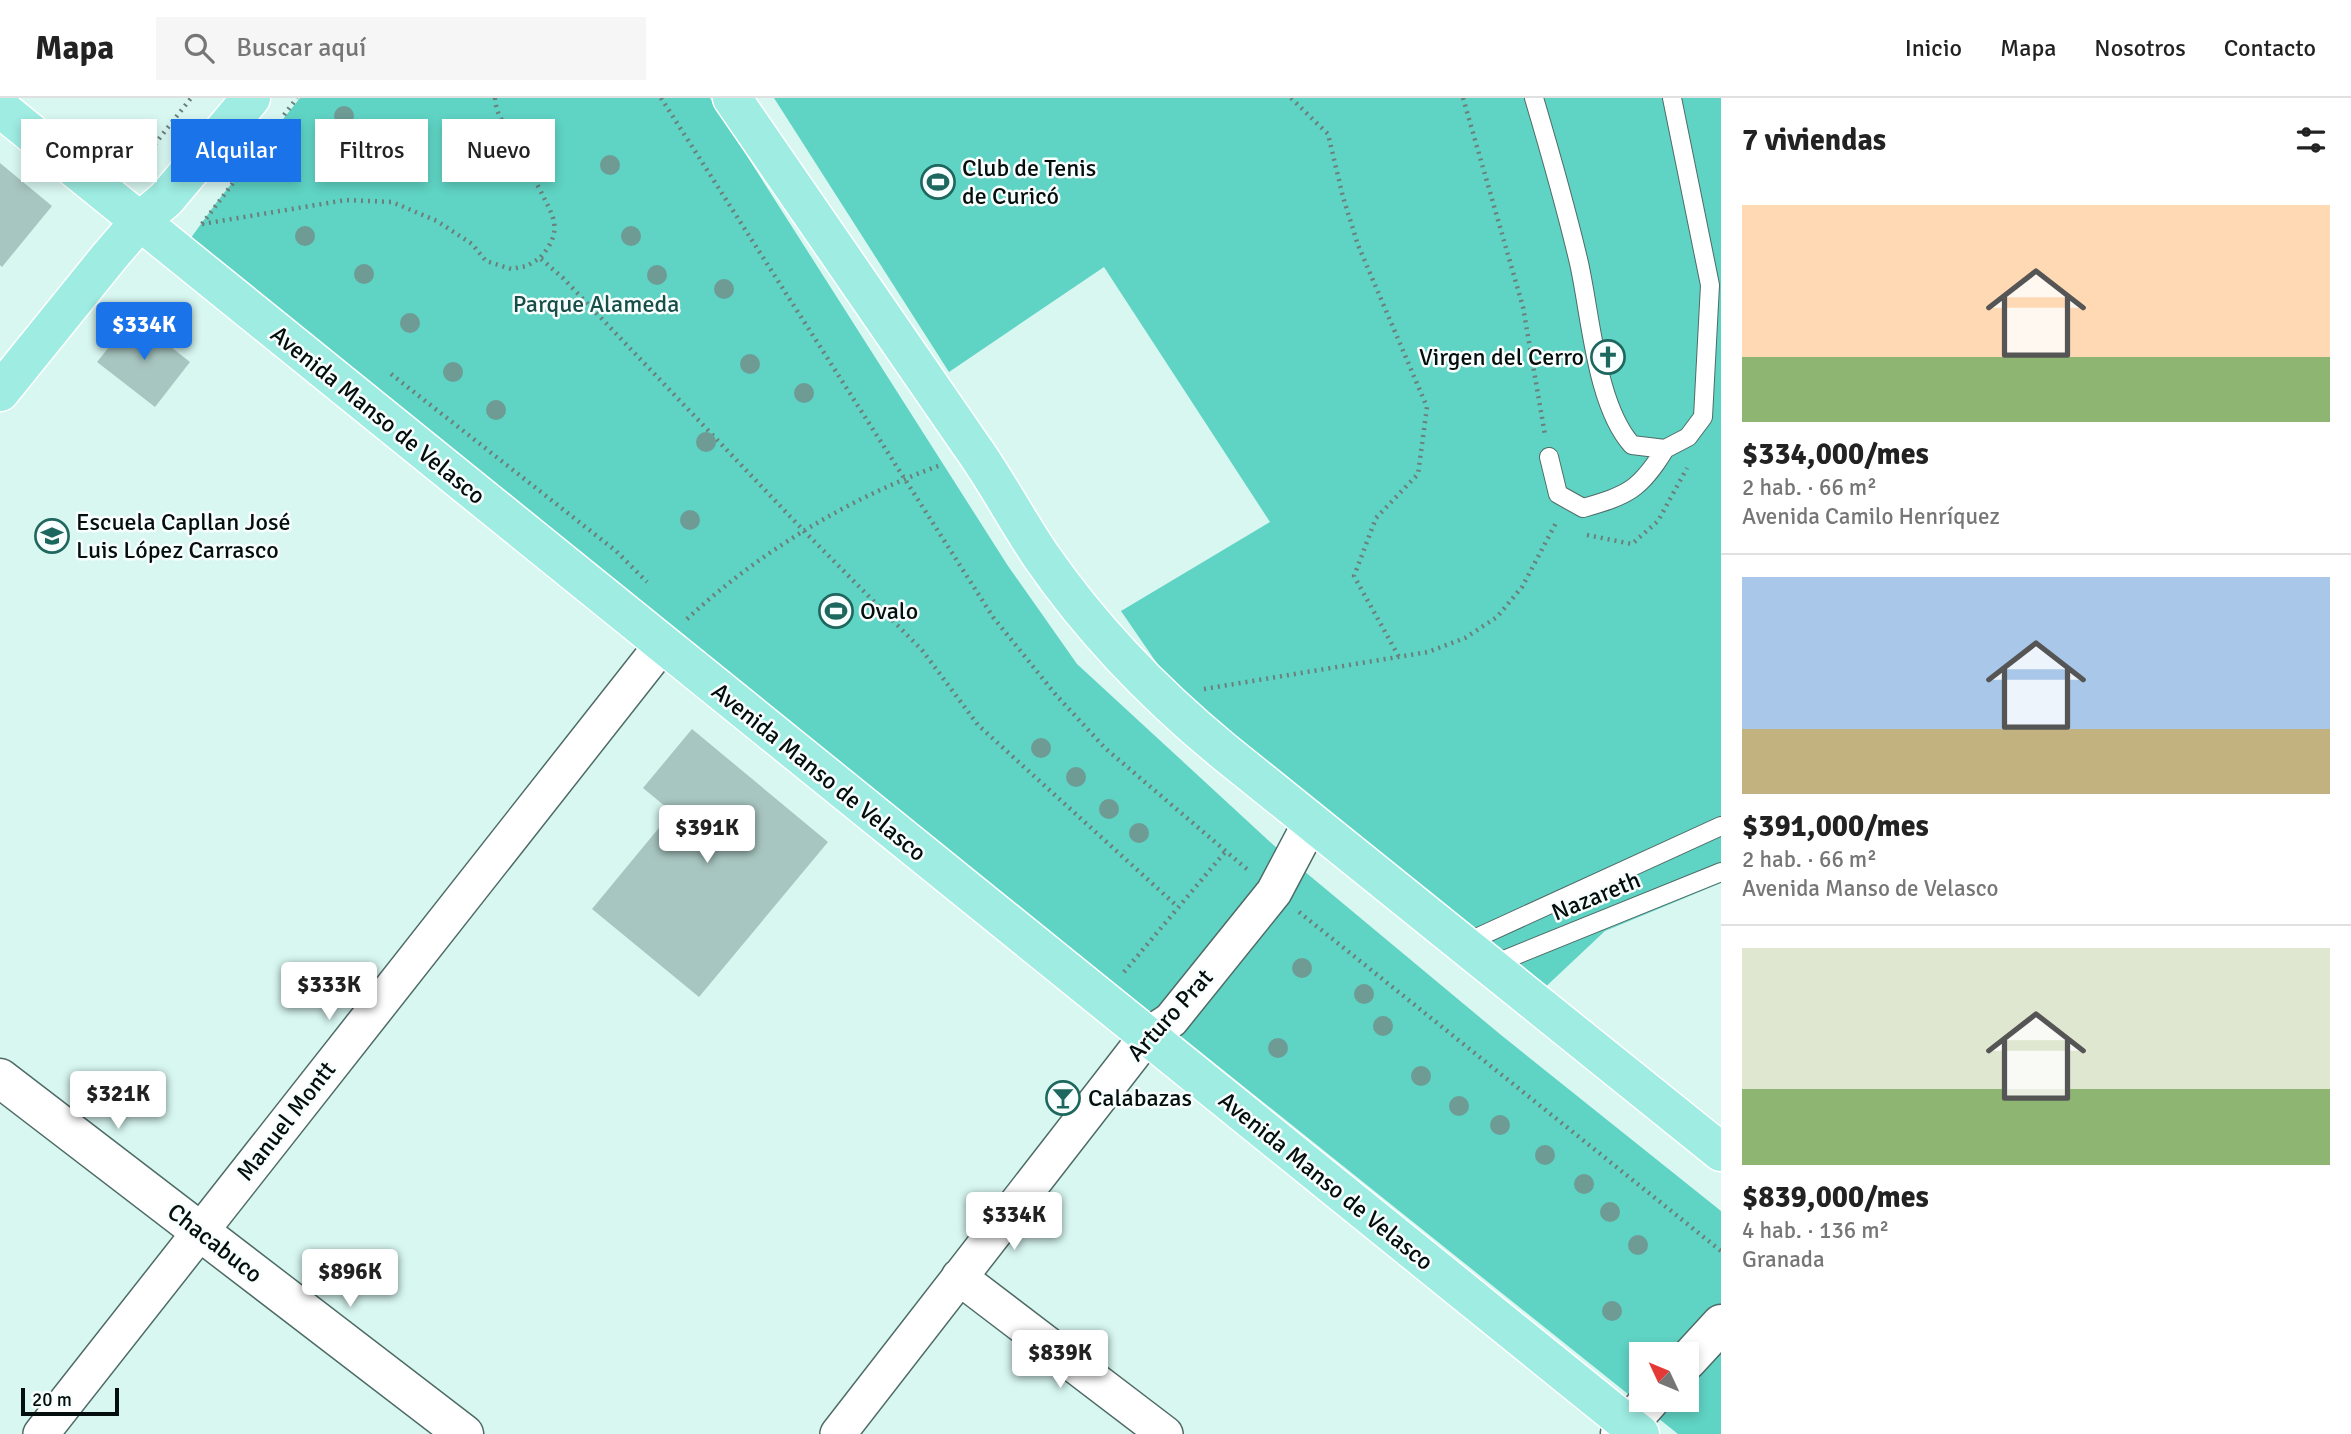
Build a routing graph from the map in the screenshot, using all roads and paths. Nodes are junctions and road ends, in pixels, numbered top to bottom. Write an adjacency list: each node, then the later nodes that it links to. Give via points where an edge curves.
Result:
1 (251, 98): 12 (main road, via 166,199)
2 (298, 98): 10 (path)
3 (495, 98): 13 (path, via 496,113 552,210 553,240)
4 (732, 98): 16 (main road)
5 (1291, 98): 21 (path, via 1328,134 1358,245 1427,407 1418,474 1376,518 1354,576)
6 (1463, 98): 17 (path, via 1523,307)
7 (1534, 98): 15 (lane, via 1579,262 1604,390 1619,431 1632,445)
8 (1672, 98): 15 (lane, via 1710,285 1703,417 1688,437)
9 (0, 108): 12 (main road, Avenida Manso de Velasco)
10 (281, 119)
11 (233, 182): 13 (path, via 201,224 346,200 392,202 437,220 472,244 486,261 511,269)
12 (139, 222): 14 (main road); 20 (main road, Avenida Manso de Velasco)
13 (540, 258): 19 (path)
14 (0, 392)
15 (1665, 449): 17 (lane, via 1648,477 1629,491 1583,508 1558,495)
16 (976, 452): 19 (path, via 905,478); 22 (main road, via 1041,556 1087,618)
17 (1549, 457)
18 (1559, 517): 21 (path, via 1522,587 1497,617 1465,638)
19 (804, 531): 20 (path, via 728,581); 27 (path, via 922,650 978,725)
20 (662, 645): 30 (main road, Avenida Manso de Velasco); 33 (street, Manuel Montt)
21 (1399, 657): 22 (path)
22 (1162, 698): 23 (main road)
23 (1311, 822): 28 (main road); 30 (street, Arturo Prat, via 1273,892 1171,1020)
24 (1721, 826): 28 (lane)
25 (1225, 852): 27 (path)
26 (1721, 872): 28 (lane, Nazareth)
27 (1178, 907): 29 (path)
28 (1476, 955): 32 (main road)
29 (1118, 979)
30 (1147, 1036): 34 (street, Arturo Prat); 37 (main road, Avenida Manso de Velasco)
31 (0, 1078): 33 (street, Chacabuco)
32 (1721, 1152)
33 (200, 1231): 38 (street, Manuel Montt); 39 (street, Chacabuco)
34 (960, 1277): 40 (street, Arturo Prat); 41 (street)
35 (1721, 1324): 36 (street)
36 (1699, 1347)
37 (1634, 1423)
38 (41, 1434)
39 (464, 1434)
40 (838, 1434)
41 (1165, 1434)

